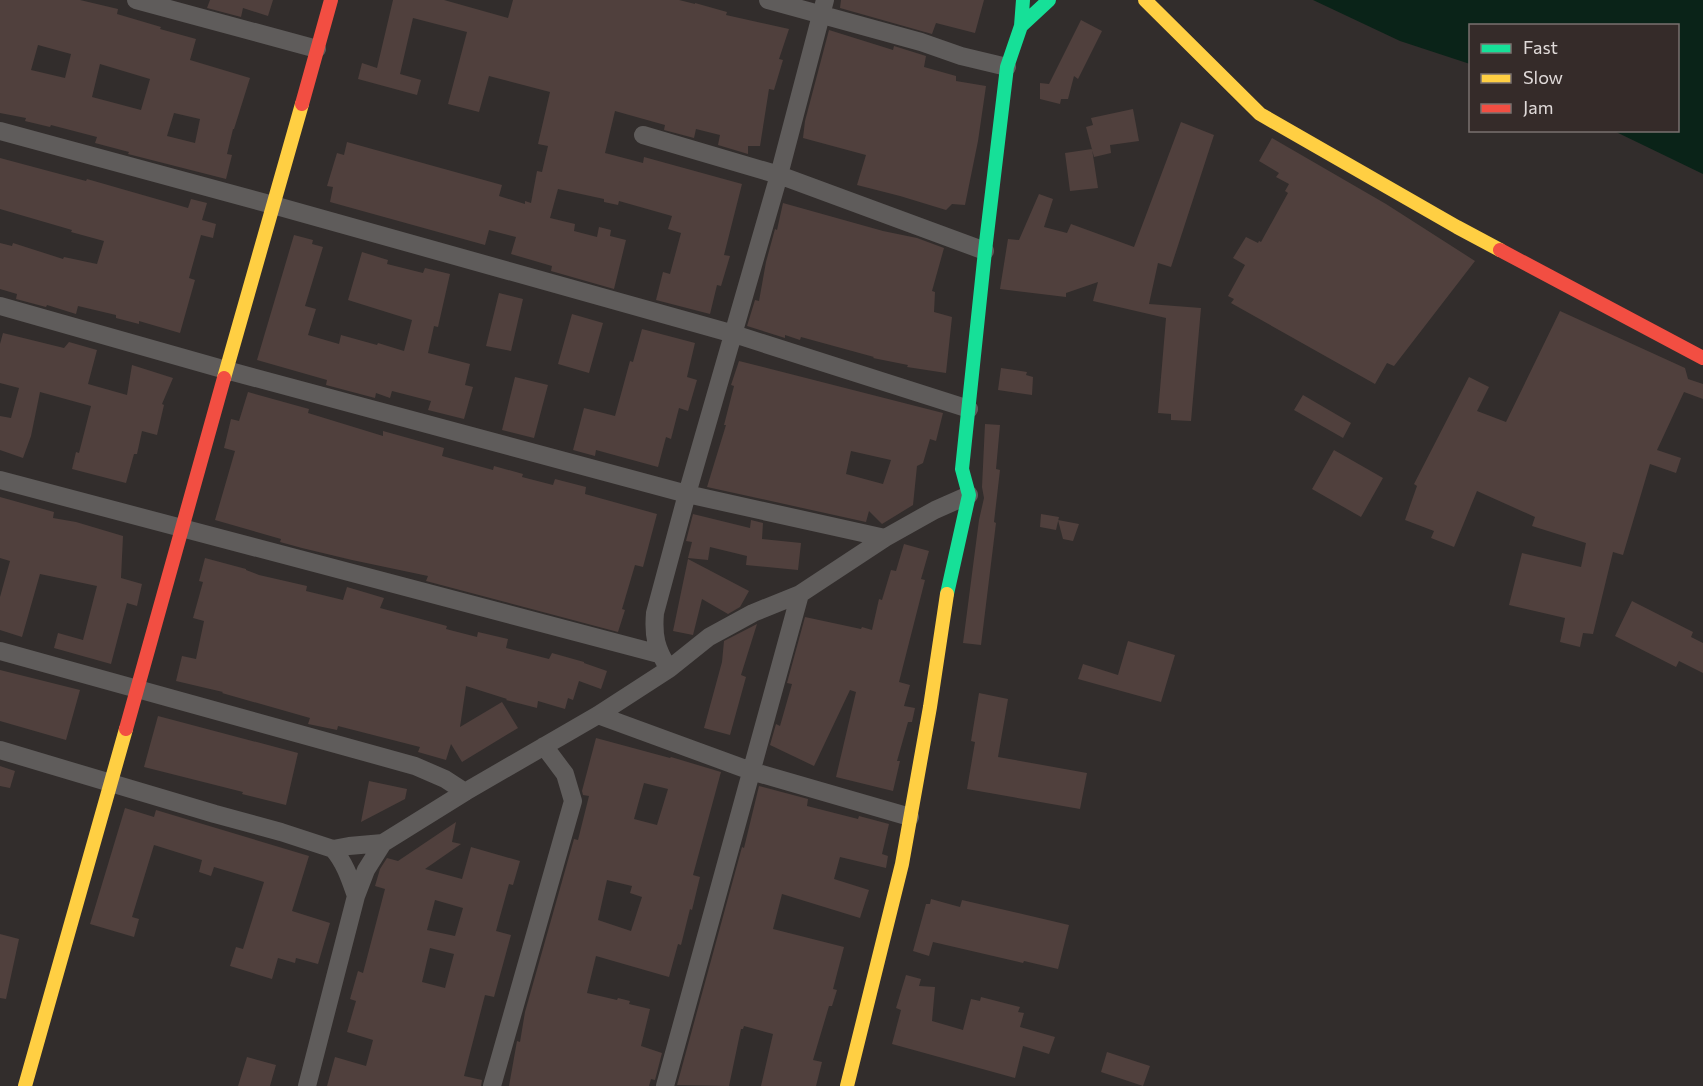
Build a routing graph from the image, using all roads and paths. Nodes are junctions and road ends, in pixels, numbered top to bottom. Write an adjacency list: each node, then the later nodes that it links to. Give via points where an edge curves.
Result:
1 (136, 0): 9 (street)
2 (331, 0): 9 (street)
3 (768, 0): 7 (street)
4 (1023, 0): 8 (street)
5 (1049, 0): 8 (street)
6 (1145, 0): 18 (street, via 1260,114 1457,227)
7 (823, 7): 10 (street, via 961,56); 13 (street)
8 (1021, 26): 10 (street)
9 (317, 49): 14 (street)
10 (1006, 67): 15 (street)
11 (0, 131): 14 (street)
12 (643, 135): 13 (street)
13 (779, 175): 15 (street); 17 (street)
14 (273, 205): 17 (street); 19 (street)
15 (985, 251): 20 (street)
16 (0, 306): 19 (street)
17 (734, 334): 20 (street); 22 (street)
18 (1703, 358)
19 (226, 370): 22 (street); 24 (street)
20 (969, 409): 23 (street, via 963,469)
21 (0, 480): 24 (street)
22 (687, 494): 25 (street); 28 (street, via 656,612 654,631)
23 (969, 495): 25 (street); 36 (street, via 948,586)
24 (183, 528): 28 (street); 29 (street)
25 (885, 538): 26 (street)
26 (800, 594): 28 (street, via 753,613); 33 (street)
27 (0, 651): 29 (street)
28 (664, 661): 30 (street)
29 (137, 689): 34 (street); 35 (street, via 415,766)
30 (598, 715): 31 (street); 33 (street)
31 (544, 746): 35 (street); 42 (street, via 565,774 573,801)
32 (0, 750): 34 (street)
33 (750, 771): 36 (street); 43 (street)
34 (110, 783): 38 (street); 40 (street)
35 (465, 792): 37 (street)
36 (910, 817): 44 (street)
37 (383, 843): 38 (street); 39 (street)
38 (333, 849): 39 (street)
39 (356, 896): 41 (street)
40 (25, 1086)
41 (307, 1086)
42 (492, 1086)
43 (665, 1086)
44 (847, 1086)

